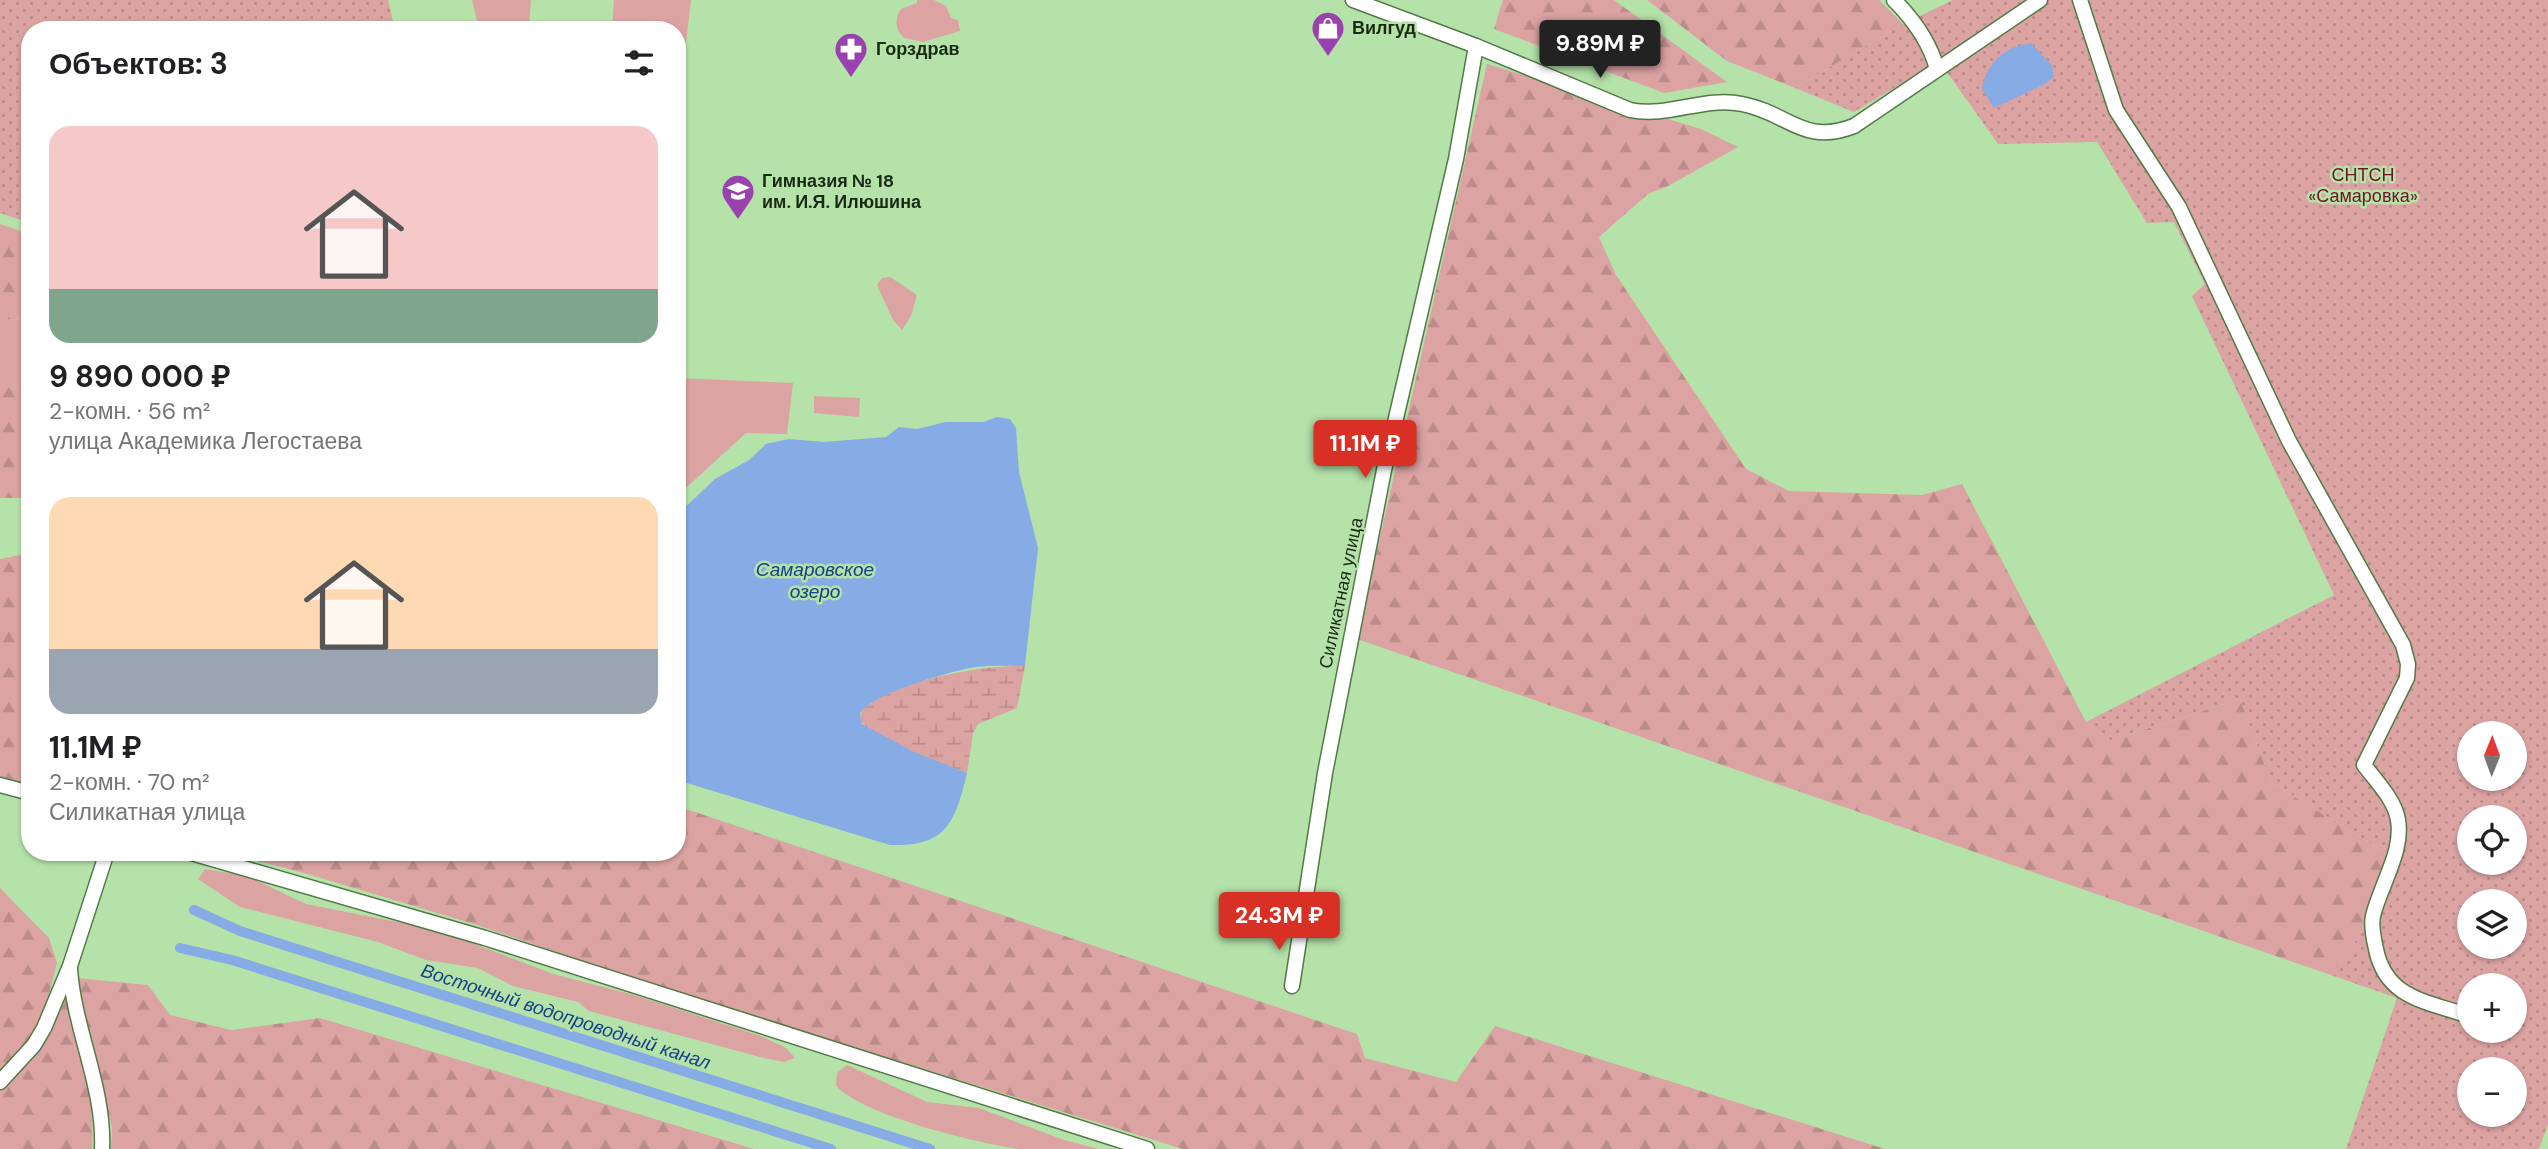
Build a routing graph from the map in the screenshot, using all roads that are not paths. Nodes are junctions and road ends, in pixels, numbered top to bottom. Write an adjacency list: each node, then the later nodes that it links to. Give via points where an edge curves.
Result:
1 (1353, 0): 5 (street)
2 (1894, 0): 6 (street, via 1909,15)
3 (2040, 0): 6 (street)
4 (2080, 0): 13 (street, via 2116,110 2179,207 2289,441 2403,645 2407,678 2364,765 2398,818 2395,858 2370,921 2379,968 2387,980 2409,995)
5 (1476, 46): 6 (street, via 1630,110 1649,114 1726,101 1760,109 1812,133 1837,133 1854,126); 12 (street, Силикатная улица, via 1456,159 1384,470 1353,628)
6 (1937, 69)
7 (0, 785): 8 (street)
8 (21, 791)
9 (104, 861): 11 (street)
10 (219, 861): 16 (street, via 485,938)
11 (70, 966): 14 (street, via 34,1045); 15 (street, via 72,1002 103,1126)
12 (1292, 986)
13 (2457, 1012)
14 (0, 1082)
15 (102, 1149)
16 (1147, 1149)

